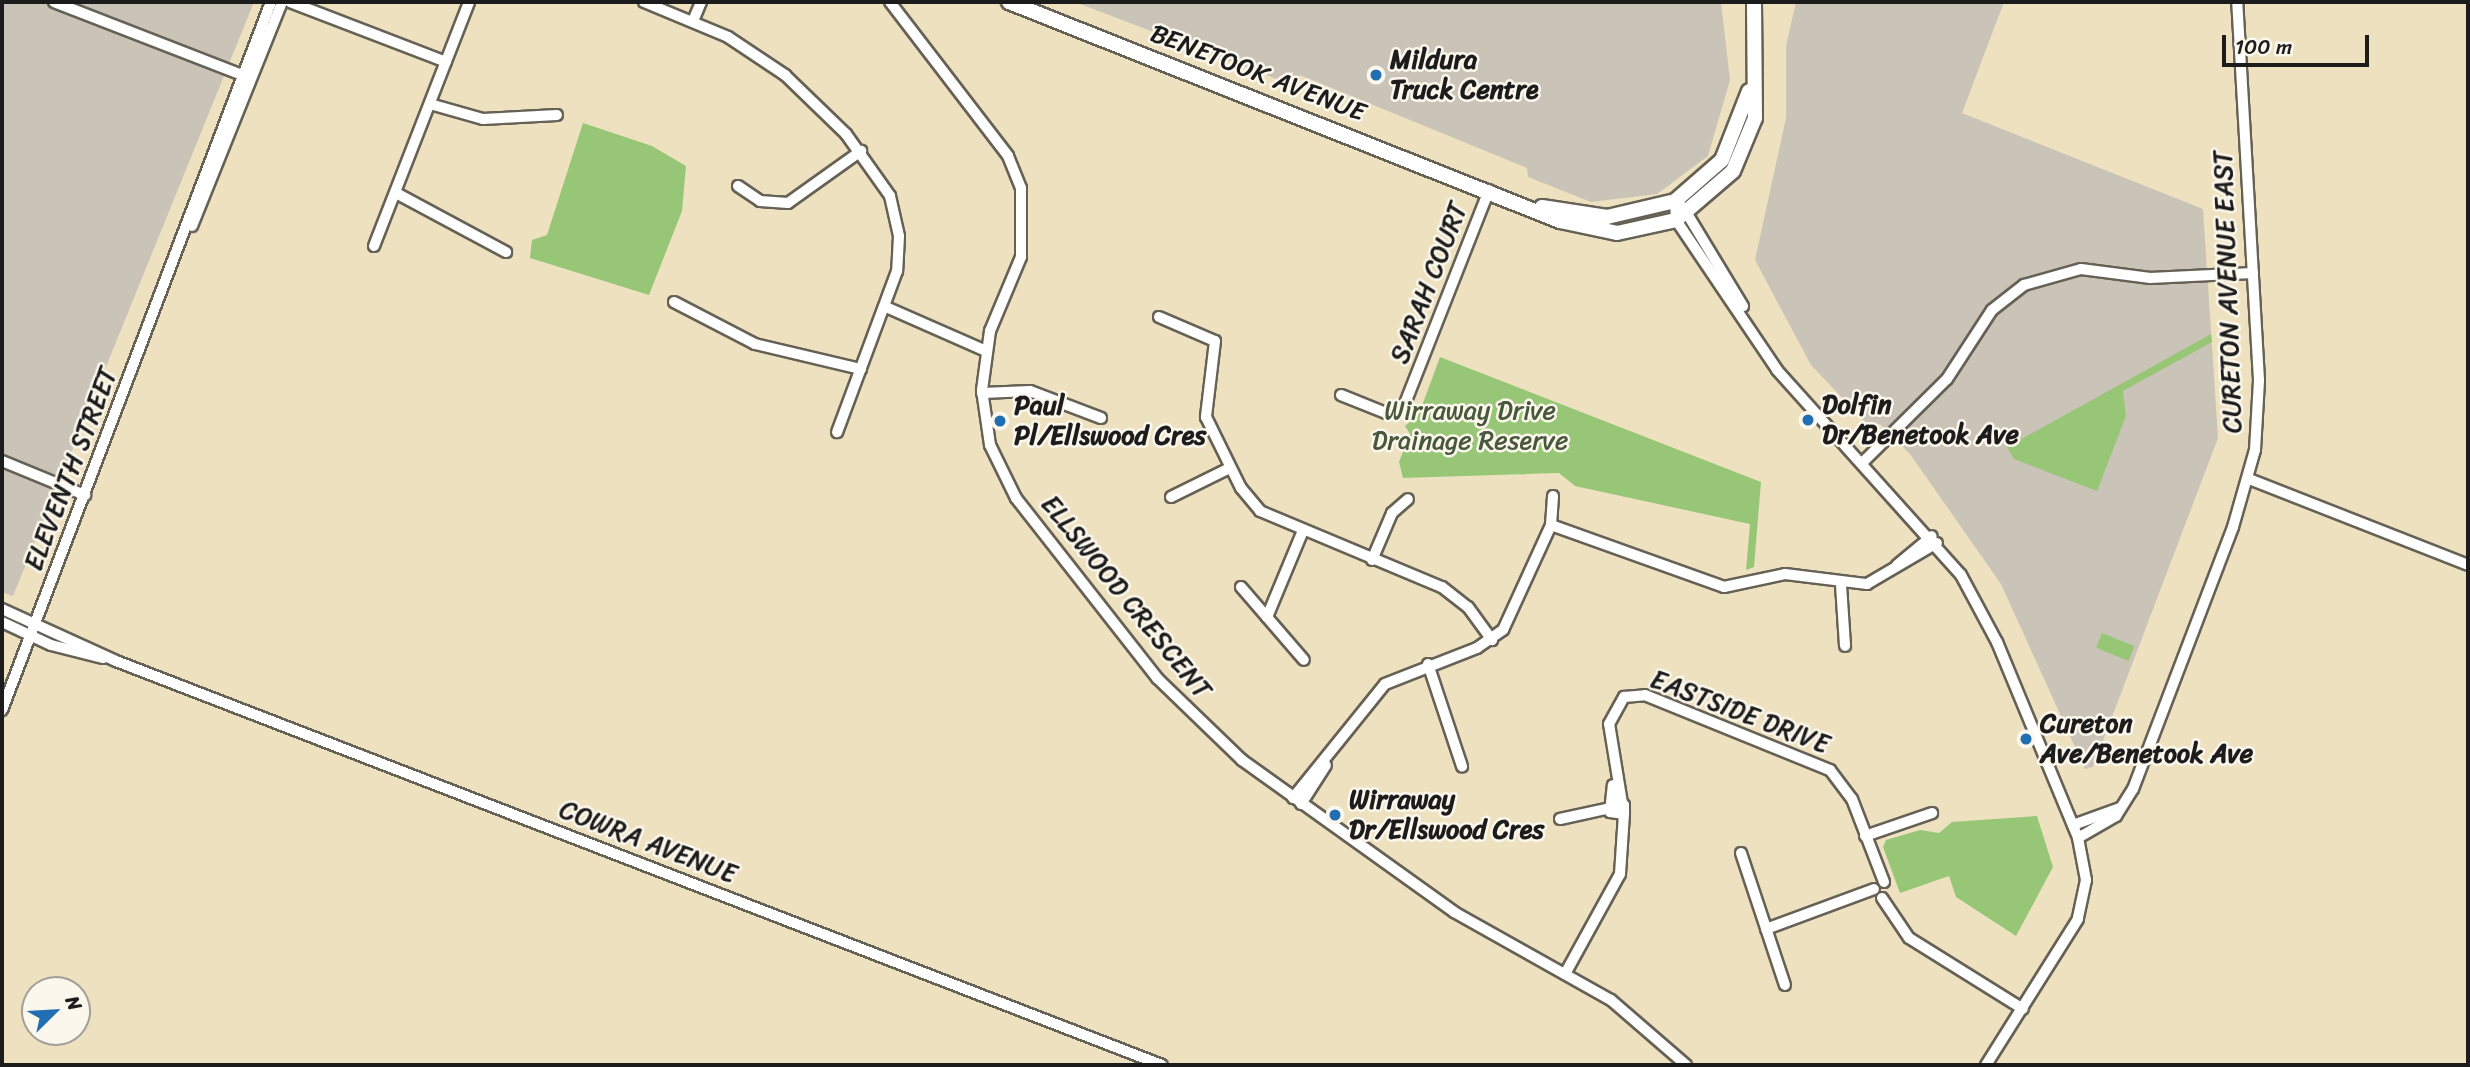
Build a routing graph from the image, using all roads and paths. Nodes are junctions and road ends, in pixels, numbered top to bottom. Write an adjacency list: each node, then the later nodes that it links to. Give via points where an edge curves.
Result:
1 (54, 2): 15 (street)
2 (271, 2): 15 (street, ELEVENTH STREET)
3 (282, 2): 15 (street, ELEVENTH STREET)
4 (290, 2): 14 (street)
5 (470, 2): 14 (street)
6 (644, 2): 12 (street)
7 (701, 2): 12 (street)
8 (890, 2): 32 (street, ELLSWOOD CRESCENT, via 1004,150 1021,188 1021,257)
9 (1009, 2): 20 (main road, BENETOOK AVENUE)
10 (1754, 2): 13 (main road)
11 (2237, 2): 28 (street, CURETON AVENUE EAST)
12 (693, 21): 18 (street, via 785,75)
13 (1754, 59): 22 (main road, via 1733,143 1707,177); 24 (main road, BENETOOK AVENUE, via 1755,118 1742,155 1721,186)
14 (446, 62): 16 (street)
15 (248, 77): 43 (street, ELEVENTH STREET)
16 (430, 104): 17 (street, via 483,119); 21 (street)
17 (557, 116)
18 (861, 151): 19 (street, via 788,203 760,201); 30 (street, via 890,196 898,228 900,253)
19 (738, 186)
20 (1489, 190): 23 (main road, BENETOOK AVENUE); 36 (street, SARAH COURT, via 1405,406 1386,413)
21 (396, 192): 26 (street); 27 (street)
22 (1675, 201): 23 (main road, BENETOOK AVENUE, via 1607,217); 24 (street); 25 (street)
23 (1527, 205): 25 (main road, BENETOOK AVENUE, via 1598,232 1636,232)
24 (1690, 212): 25 (main road, BENETOOK AVENUE); 33 (street)
25 (1675, 220): 33 (street)
26 (374, 246)
27 (506, 252)
28 (2253, 273): 40 (street, via 2150,278 2081,269 2024,285 1992,310 1947,379); 42 (street, CURETON AVENUE EAST, via 2259,407)
29 (674, 302): 34 (street, via 755,344)
30 (886, 307): 32 (street); 34 (street)
31 (1160, 317): 41 (street, via 1207,334 1217,345 1205,409)
32 (987, 345): 35 (street, ELLSWOOD CRESCENT)
33 (1766, 353): 40 (street)
34 (862, 369): 38 (street)
35 (982, 393): 37 (street, via 1030,391); 66 (street, ELLSWOOD CRESCENT, via 990,445 1016,498 1178,700)
36 (1341, 395)
37 (1101, 418)
38 (837, 432)
39 (2, 461): 43 (street)
40 (1863, 462): 49 (street)
41 (1230, 468): 45 (street); 48 (street, via 1260,511)
42 (2249, 479): 51 (street); 67 (street, CURETON AVENUE EAST)
43 (85, 495): 57 (street, ELEVENTH STREET)
44 (1553, 496): 47 (street)
45 (1171, 497)
46 (1408, 499): 50 (street, via 1392,513)
47 (1551, 525): 52 (street, via 1711,586 1785,574); 59 (street, via 1517,609)
48 (1302, 533): 50 (street); 55 (street)
49 (1934, 540): 52 (street, via 1885,577); 71 (street, via 1988,622)
50 (1372, 560): 59 (street, via 1451,592)
51 (2468, 565)
52 (1841, 585): 60 (street)
53 (1241, 587): 55 (street)
54 (2, 609): 57 (street, COWRA AVENUE)
55 (1267, 617): 61 (street)
56 (2, 622): 58 (street, COWRA AVENUE)
57 (36, 622): 58 (street, ELEVENTH STREET); 62 (street, COWRA AVENUE)
58 (31, 636): 62 (street, COWRA AVENUE); 64 (street, ELEVENTH STREET)
59 (1492, 640): 63 (street)
60 (1845, 646)
61 (1304, 660)
62 (116, 661): 80 (street, COWRA AVENUE)
63 (1428, 664): 65 (street); 66 (street, via 1385,684)
64 (2, 710)
65 (1462, 766)
66 (1297, 801): 77 (street, ELLSWOOD CRESCENT, via 1460,916)
67 (2122, 808): 71 (street); 73 (street)
68 (1616, 810): 70 (street); 72 (street, EASTSIDE DRIVE, via 1608,732 1616,706 1627,695 1645,695 1819,763 1847,789); 77 (street, EASTSIDE DRIVE, via 1623,835 1620,874)
69 (1932, 813): 72 (street)
70 (1560, 819)
71 (2073, 825): 73 (street)
72 (1865, 836): 75 (street, EASTSIDE DRIVE)
73 (2078, 838): 79 (street, via 2085,866 2083,906)
74 (1741, 853): 76 (street)
75 (1880, 890): 76 (street); 79 (street, EASTSIDE DRIVE, via 1909,937)
76 (1766, 929): 78 (street)
77 (1569, 975): 81 (street, ELLSWOOD CRESCENT, via 1634,1016)
78 (1785, 985)
79 (2021, 1011): 82 (street)
80 (1162, 1065)
81 (1686, 1065)
82 (1986, 1065)

